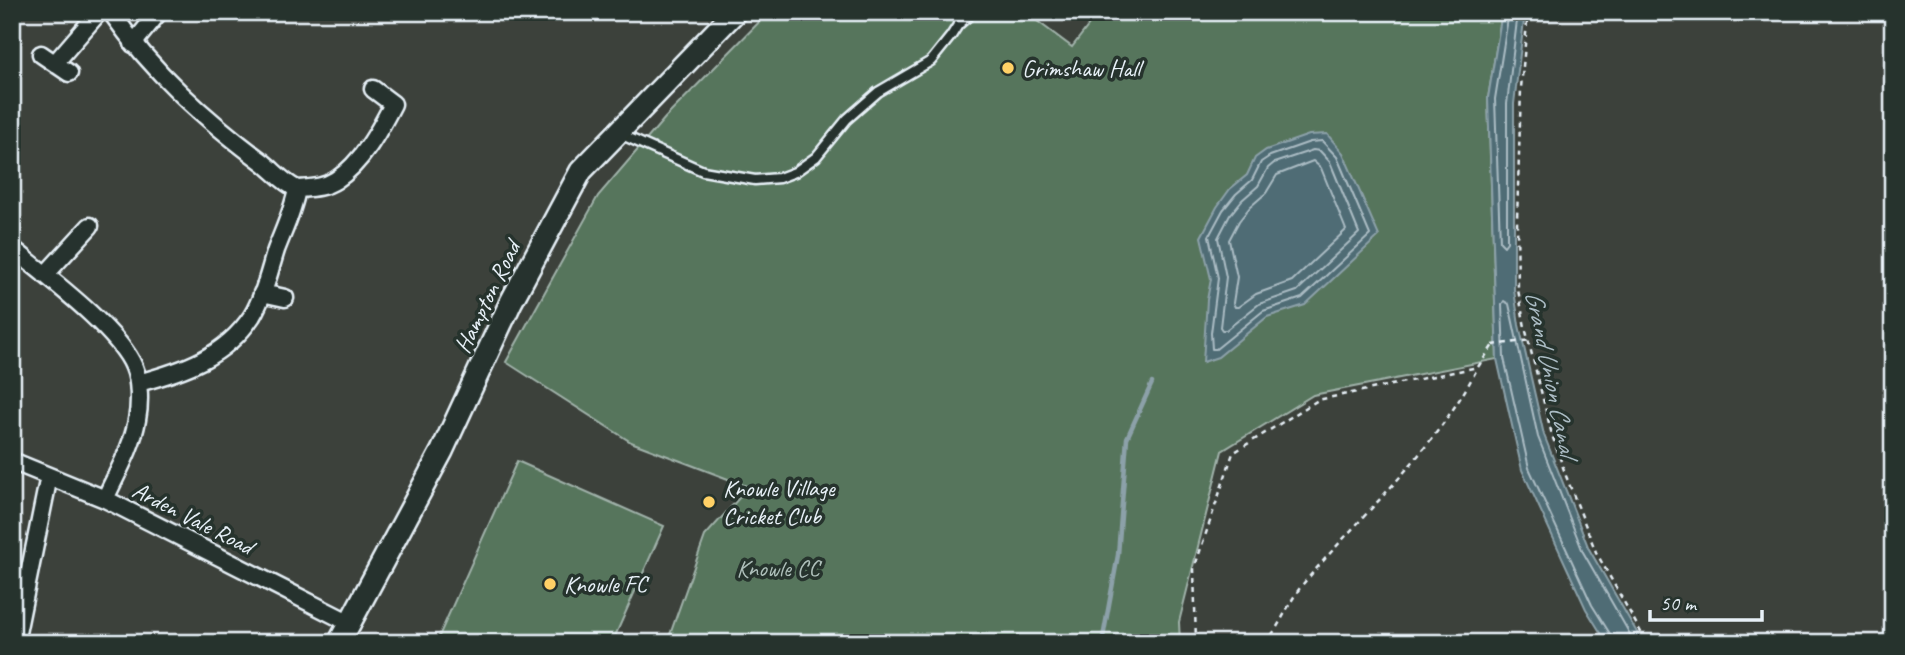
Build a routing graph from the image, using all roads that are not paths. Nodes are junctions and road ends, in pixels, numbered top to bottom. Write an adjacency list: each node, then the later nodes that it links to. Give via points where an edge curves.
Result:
1 (99, 12): 7 (street, via 48,58)
2 (111, 12): 6 (street)
3 (159, 12): 6 (street)
4 (735, 12): 9 (street, Hampton Road)
5 (973, 12): 9 (lane, via 932,61 878,92 846,119 816,157 779,178 755,180 703,171)
6 (133, 44): 10 (street, via 174,90 219,130)
7 (69, 74)
8 (373, 89): 10 (street, via 393,104 375,139 335,181)
9 (617, 132): 20 (street, Hampton Road, via 581,171 510,302 442,451)
10 (297, 189): 14 (street)
11 (90, 226): 13 (street)
12 (12, 248): 13 (street)
13 (44, 275): 16 (street, via 109,331 135,367)
14 (262, 293): 15 (street); 16 (street, via 245,324 211,357)
15 (285, 298)
16 (138, 383): 19 (street, via 138,418 131,444)
17 (12, 461): 18 (street, Arden Vale Road)
18 (49, 475): 19 (street, Arden Vale Road); 21 (street)
19 (106, 499): 20 (street, Arden Vale Road)
20 (350, 623): 22 (street, Hampton Road)
21 (15, 643)
22 (339, 643)

